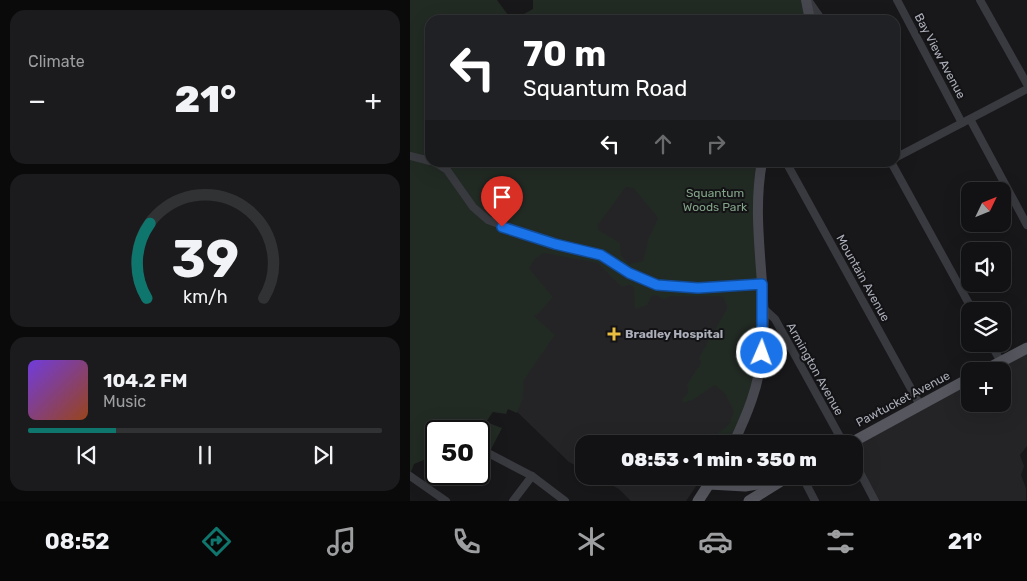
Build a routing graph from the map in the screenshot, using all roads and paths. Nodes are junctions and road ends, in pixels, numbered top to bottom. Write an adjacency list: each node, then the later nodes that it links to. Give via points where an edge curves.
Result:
1 (807, 0): 4 (main road); 5 (street)
2 (897, 0): 8 (street, Bay View Avenue)
3 (980, 0): 6 (street)
4 (809, 15)
5 (818, 15)
6 (1027, 84)
7 (1027, 88): 8 (street)
8 (966, 121): 9 (street); 16 (street, Bay View Avenue)
9 (900, 155)
10 (410, 156): 11 (street)
11 (425, 160)
12 (442, 167): 17 (street, via 472,207 488,220 555,244 601,255 629,273 657,285 698,288)
13 (762, 167): 17 (main road, via 758,208)
14 (789, 167): 24 (street, Mountain Avenue)
15 (895, 167): 18 (street)
16 (1027, 225)
17 (762, 284): 19 (main road)
18 (968, 302)
19 (763, 308): 25 (main road, via 758,381); 26 (street, Armington Avenue, via 775,319)
20 (1027, 348): 22 (main road)
21 (995, 352): 22 (street)
22 (1001, 362)
23 (961, 383): 24 (main road, Pawtucket Avenue)
24 (920, 405): 27 (main road, Pawtucket Avenue)
25 (737, 435)
26 (839, 435)
27 (863, 436)
28 (490, 454): 30 (street)
29 (410, 476): 40 (street)
30 (532, 476): 41 (street); 42 (street)
31 (863, 478): 46 (street)
32 (708, 485): 43 (main road)
33 (715, 485): 36 (main road, via 739,493)
34 (733, 485): 39 (main road)
35 (752, 485): 39 (main road)
36 (768, 485)
37 (775, 485): 44 (main road)
38 (807, 485): 45 (street)
39 (745, 486)
40 (446, 501)
41 (513, 501)
42 (565, 501)
43 (698, 501)
44 (749, 501)
45 (815, 501)
46 (875, 501)

